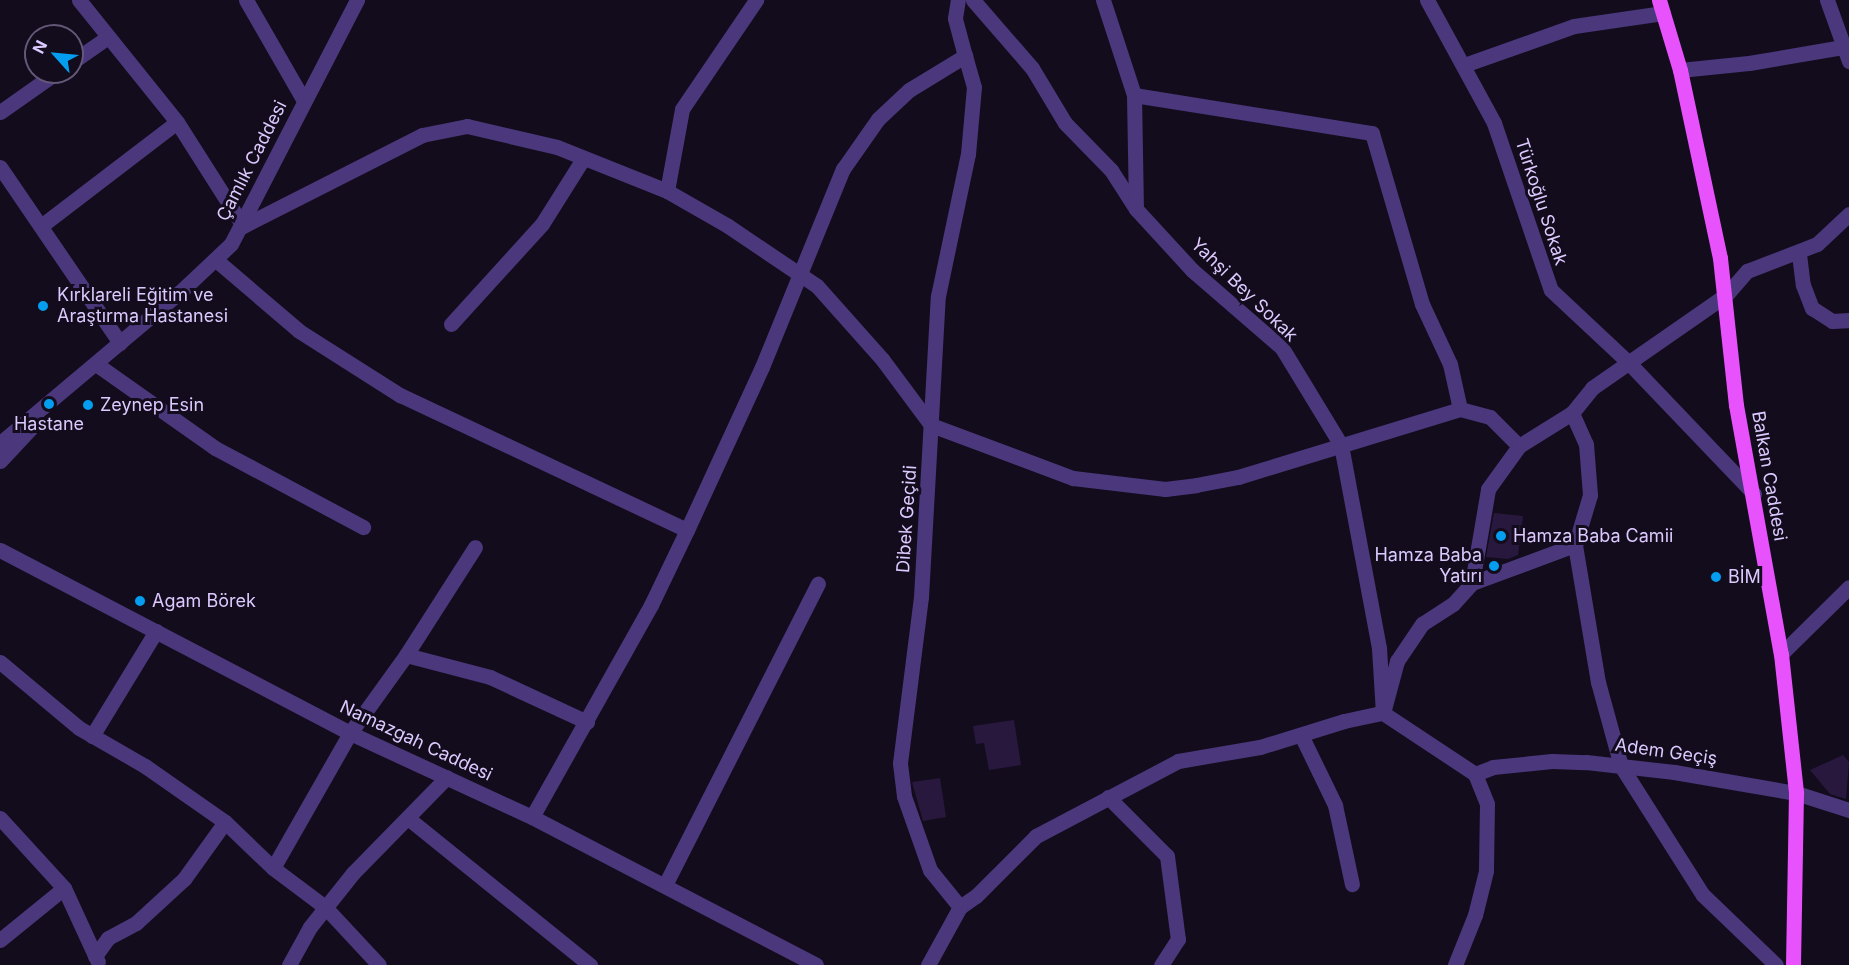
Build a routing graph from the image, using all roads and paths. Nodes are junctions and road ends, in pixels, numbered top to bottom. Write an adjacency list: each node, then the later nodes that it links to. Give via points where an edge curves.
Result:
1 (79, 0): 11 (street)
2 (246, 0): 19 (street)
3 (357, 0): 19 (street, Çamlık Caddesi)
4 (756, 0): 24 (street, via 682,109)
5 (958, 0): 14 (street, Dibek Geçidi, via 955,18)
6 (973, 0): 25 (street, Yahşi Bey Sokak, via 1032,68 1065,123 1111,170)
7 (1103, 0): 18 (street)
8 (1427, 0): 15 (street, Türkoğlu Sokak)
9 (1827, 0): 13 (street)
10 (1661, 6): 15 (street, via 1574,26); 16 (main road, Balkan Caddesi)
11 (108, 37): 12 (street); 21 (street)
12 (84, 54)
13 (1846, 54): 16 (street)
14 (965, 56): 31 (street, via 909,90 878,119 843,169); 41 (street, Dibek Geçidi, via 974,87 968,154 938,296)
15 (1464, 65): 36 (street, Türkoğlu Sokak, via 1494,123 1551,290)
16 (1680, 70): 32 (main road, Balkan Caddesi)
17 (40, 84): 20 (street)
18 (1134, 95): 25 (street); 39 (street, via 1372,133 1422,304 1450,364)
19 (304, 101): 28 (street, Çamlık Caddesi)
20 (0, 112)
21 (177, 122): 27 (street); 28 (street)
22 (583, 159): 24 (street); 28 (street, via 530,138 467,126 422,135); 34 (street, via 542,224)
23 (0, 167): 27 (street)
24 (667, 191): 31 (street)
25 (1136, 209): 43 (street, Yahşi Bey Sokak, via 1192,270 1282,348)
26 (1849, 214): 29 (street, via 1817,244)
27 (41, 226): 35 (street)
28 (243, 226): 30 (street, Çamlık Caddesi)
29 (1799, 254): 32 (street, via 1747,271); 33 (street, via 1803,285 1812,308 1832,321)
30 (216, 260): 35 (street, Çamlık Caddesi); 48 (street, via 299,331 399,395)
31 (798, 272): 41 (street, via 817,286 882,359); 48 (street, via 762,367)
32 (1726, 295): 36 (street); 46 (main road, Balkan Caddesi, via 1736,405)
33 (1849, 320)
34 (451, 324)
35 (120, 343): 37 (street, Çamlık Caddesi)
36 (1629, 363): 40 (street, via 1592,388); 46 (street, Türkoğlu Sokak)
37 (96, 364): 38 (street, Çamlık Caddesi); 47 (street, via 215,448)
38 (69, 387): 42 (street, Çamlık Caddesi); 45 (street, Çamlık Caddesi)
39 (1460, 409): 43 (street); 44 (street, via 1490,417)
40 (1572, 413): 44 (street); 49 (street, via 1586,444 1590,495)
41 (931, 425): 43 (street, via 1073,478 1165,489 1238,477); 79 (street, Dibek Geçidi, via 921,597 900,763 904,796 926,862)
42 (0, 443)
43 (1341, 445): 59 (street, Yahşi Bey Sokak, via 1379,648)
44 (1519, 446): 52 (street, via 1488,489)
45 (0, 461)
46 (1754, 494): 56 (main road, Balkan Caddesi)
47 (363, 527)
48 (687, 530): 60 (street)
49 (1575, 545): 52 (street); 64 (street, via 1598,682)
50 (475, 547): 57 (street)
51 (0, 550): 55 (street, Namazgah Caddesi)
52 (1472, 583): 59 (street, via 1453,604 1422,624 1397,661)
53 (818, 584): 76 (street)
54 (1849, 587): 56 (street)
55 (156, 631): 61 (street, Namazgah Caddesi); 62 (street)
56 (1781, 654): 67 (main road, Balkan Caddesi)
57 (406, 655): 60 (street, via 490,677); 61 (street)
58 (0, 662): 62 (street)
59 (1383, 713): 63 (street, via 1344,721); 65 (street)
60 (587, 722): 70 (street)
61 (350, 733): 66 (street, Namazgah Caddesi); 74 (street)
62 (92, 736): 73 (street, via 145,766)
63 (1302, 737): 68 (street, via 1178,761); 75 (street, via 1335,805)
64 (1621, 766): 65 (street, Adem Geçiş, via 1552,761 1493,767); 67 (street, Adem Geçiş); 89 (street, via 1703,895)
65 (1475, 774): 88 (street, via 1487,804 1486,871 1475,915)
66 (447, 777): 70 (street, Namazgah Caddesi); 72 (street)
67 (1796, 793): 69 (street, Adem Geçiş); 90 (main road, Balkan Caddesi)
68 (1108, 797): 79 (street, via 1036,836); 87 (street, via 1167,856 1178,939)
69 (1849, 810)
70 (532, 817): 76 (street, Namazgah Caddesi)
71 (0, 818): 77 (street)
72 (409, 819): 78 (street, via 353,873); 84 (street)
73 (225, 822): 74 (street); 81 (street, via 184,879 136,922 108,938)
74 (273, 868): 78 (street)
75 (1352, 884)
76 (665, 885): 85 (street, Namazgah Caddesi)
77 (64, 888): 80 (street); 81 (street)
78 (325, 907): 82 (street); 83 (street)
79 (960, 907): 86 (street)
80 (0, 940)
81 (97, 961)
82 (289, 965)
83 (379, 965)
84 (590, 965)
85 (816, 965)
86 (928, 965)
87 (1161, 965)
88 (1455, 965)
89 (1776, 965)
90 (1793, 965)

